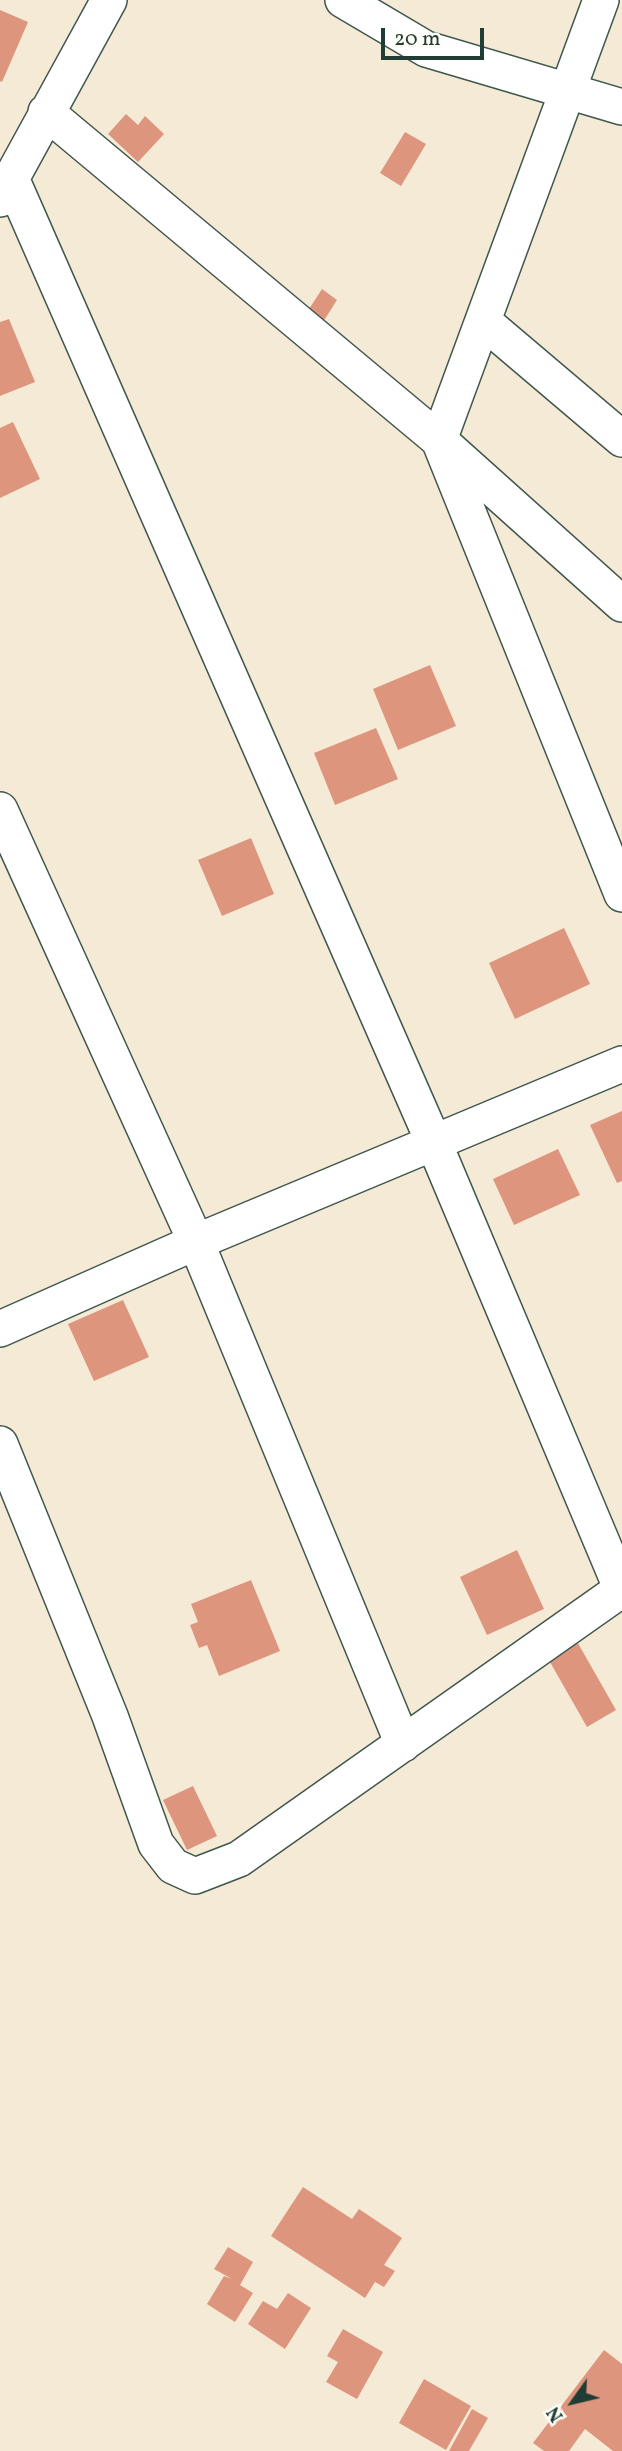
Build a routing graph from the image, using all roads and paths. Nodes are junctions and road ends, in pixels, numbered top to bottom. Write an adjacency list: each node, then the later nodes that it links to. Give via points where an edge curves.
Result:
1 (109, 0): 6 (street)
2 (343, 0): 4 (street, via 426,49)
3 (601, 0): 4 (street)
4 (567, 92): 5 (street); 8 (street)
5 (622, 107)
6 (46, 112): 7 (street); 10 (street)
7 (6, 188): 15 (street)
8 (483, 321): 9 (street); 10 (street)
9 (622, 439)
10 (439, 440): 11 (street); 13 (street)
11 (622, 604)
12 (0, 810): 16 (street)
13 (622, 894)
14 (622, 1064): 15 (street)
15 (433, 1143): 16 (street); 19 (street)
16 (196, 1242): 17 (street); 20 (street)
17 (0, 1329)
18 (0, 1444): 20 (street, via 110,1716 156,1844 173,1866 195,1876 239,1859)
19 (622, 1590): 20 (street)
20 (403, 1744)

